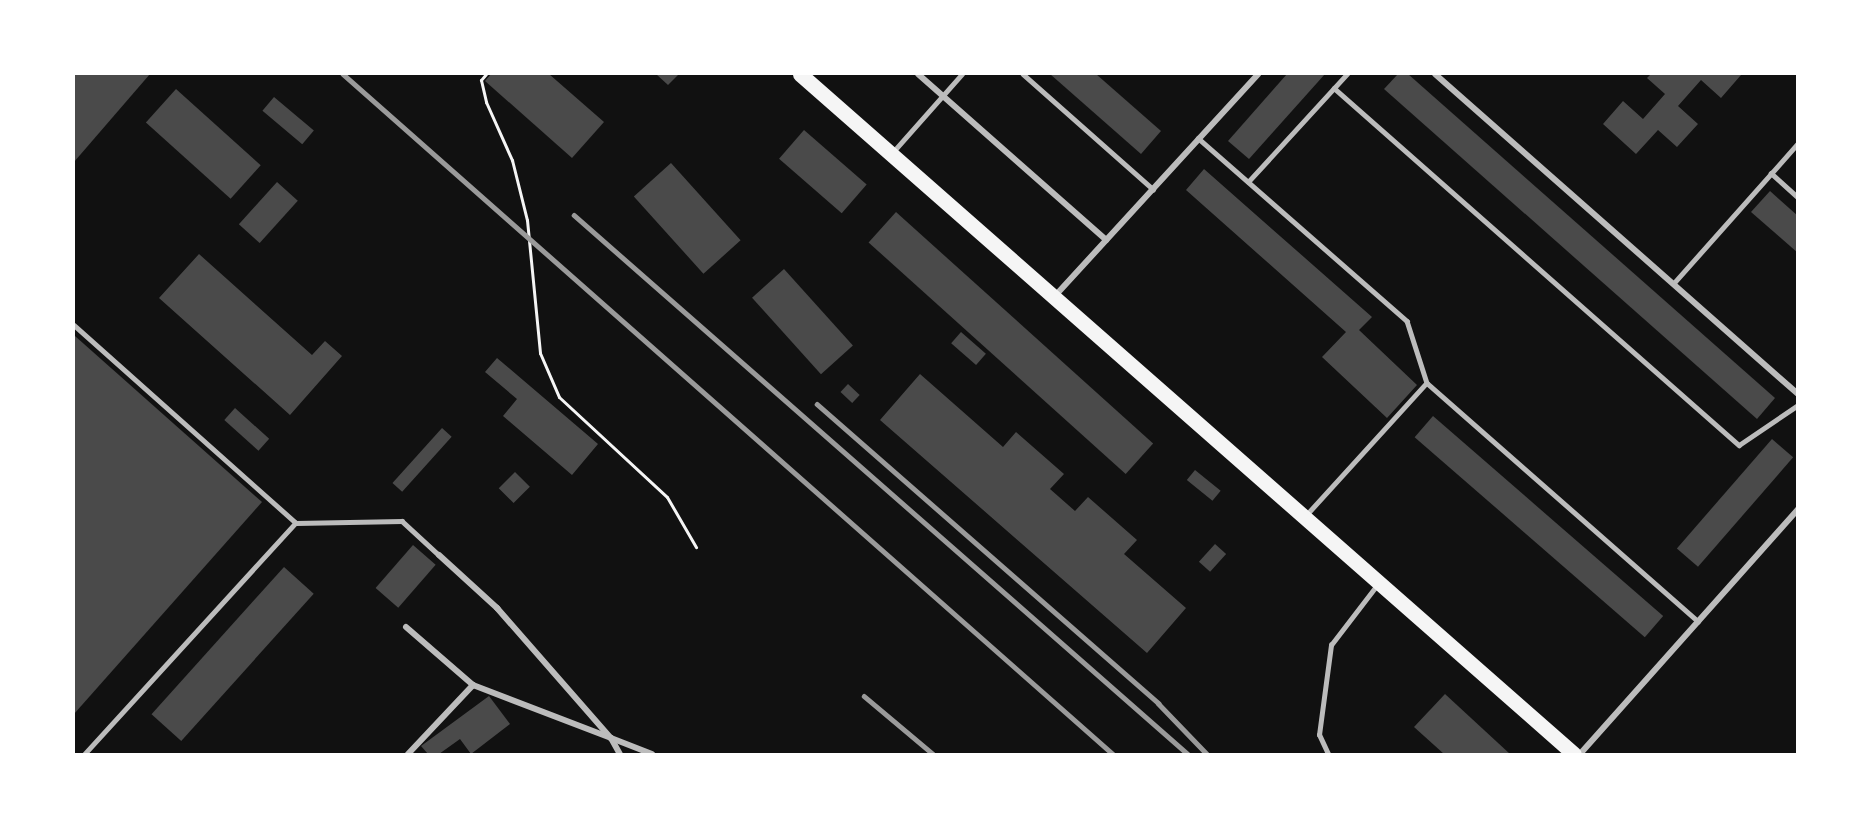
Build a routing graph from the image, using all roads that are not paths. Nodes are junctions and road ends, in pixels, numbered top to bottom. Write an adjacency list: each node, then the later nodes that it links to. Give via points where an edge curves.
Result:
1 (800, 74): 12 (main road)
2 (918, 74): 9 (street)
3 (962, 74): 9 (lane)
4 (1023, 74): 15 (lane)
5 (1257, 74): 10 (street)
6 (1347, 74): 8 (lane)
7 (1435, 74): 18 (street)
8 (1334, 88): 14 (lane); 23 (lane, via 1739,445)
9 (943, 95): 12 (lane); 17 (street)
10 (1198, 138): 14 (lane); 15 (street)
11 (1797, 143): 13 (lane)
12 (891, 154): 19 (main road)
13 (1771, 174): 16 (lane); 18 (lane)
14 (1248, 182): 21 (lane, via 1407,321)
15 (1153, 189): 17 (street)
16 (1797, 197)
17 (1106, 240): 19 (street)
18 (1673, 284): 22 (street)
19 (1053, 298): 25 (main road)
20 (74, 325): 26 (lane)
21 (1427, 383): 25 (lane); 29 (lane)
22 (1797, 394)
23 (1797, 405)
24 (1797, 509): 29 (street)
25 (1305, 518): 28 (main road)
26 (296, 523): 27 (lane, via 402,521); 33 (lane)
27 (439, 555): 32 (street, via 497,608)
28 (1379, 583): 37 (lane, via 1331,645 1319,735); 38 (main road)
29 (1698, 621): 39 (street)
30 (406, 627): 31 (street)
31 (473, 685): 32 (street); 34 (street)
32 (611, 738): 35 (street); 36 (street)
33 (85, 754)
34 (408, 754)
35 (620, 754)
36 (652, 754)
37 (1328, 754)
38 (1574, 754)
39 (1580, 754)

